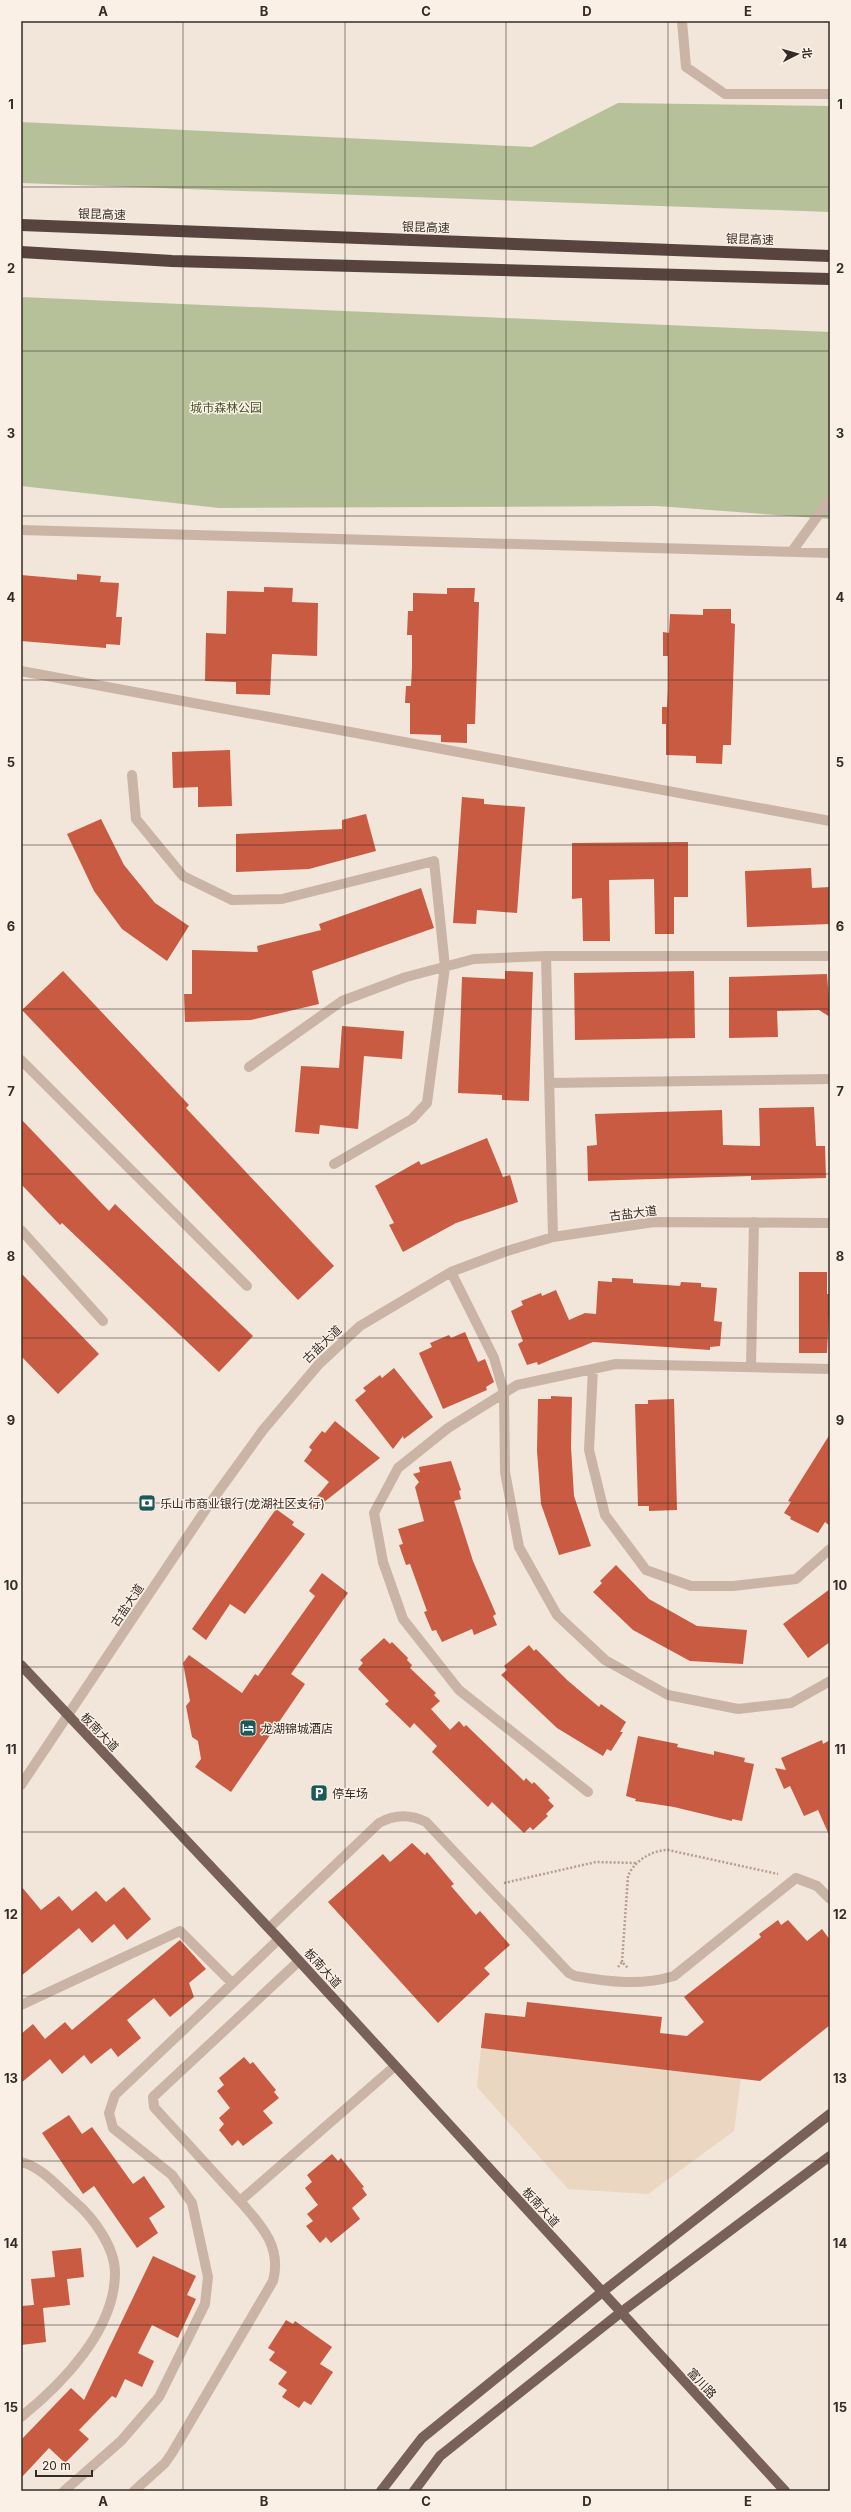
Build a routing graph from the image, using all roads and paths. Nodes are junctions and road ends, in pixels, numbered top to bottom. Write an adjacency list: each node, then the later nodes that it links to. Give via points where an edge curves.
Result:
1 (682, 21): 2 (street, via 686,67 725,94)
2 (830, 94)
3 (21, 225): 5 (highway, 银昆高速)
4 (21, 252): 6 (highway, via 180,261)
5 (830, 256)
6 (830, 279)
7 (830, 499): 9 (street)
8 (21, 530): 9 (street)
9 (793, 550): 10 (street)
10 (830, 553)
11 (21, 671): 13 (street)
12 (132, 775): 16 (street, via 136,819 183,876 232,900 282,898 434,861)
13 (830, 821)
14 (546, 956): 15 (street); 16 (street, via 474,959); 20 (street)
15 (830, 956)
16 (445, 967): 18 (street, via 406,977 342,1001); 21 (street, via 427,1102 412,1119)
17 (21, 1060): 27 (street)
18 (249, 1067)
19 (830, 1079): 20 (street)
20 (550, 1083): 25 (street)
21 (334, 1164)
22 (754, 1222): 23 (street, 古盐大道); 25 (street, 古盐大道, via 654,1222); 29 (street)
23 (830, 1223)
24 (21, 1230): 28 (street)
25 (554, 1237): 26 (street, 古盐大道)
26 (451, 1272): 32 (street, via 494,1358); 36 (street, 古盐大道, via 360,1326 319,1364 263,1430 208,1506)
27 (247, 1286)
28 (103, 1321)
29 (751, 1366): 30 (street, via 616,1364); 31 (street)
30 (593, 1369): 32 (street, via 517,1385); 33 (street, via 589,1450 605,1515 646,1570 690,1586 741,1586 796,1579)
31 (830, 1369)
32 (504, 1393): 35 (street, via 505,1472 519,1547 557,1615 605,1660 668,1695 738,1709 791,1703); 38 (street, via 448,1428 398,1468 374,1513 383,1562 403,1619 459,1690)
33 (830, 1549)
34 (21, 1665): 36 (main road, 板南大道)
35 (830, 1681)
36 (68, 1716): 37 (street, 古盐大道); 43 (main road, 板南大道)
37 (21, 1785)
38 (588, 1792)
39 (637, 1863): 40 (path, via 654,1852 668,1850); 41 (path, via 596,1862); 46 (path, via 631,1868 628,1876)
40 (796, 1878): 41 (street, via 674,1976 656,1981 631,1983 569,1973); 42 (street, via 817,1886)
41 (488, 1887): 43 (street, via 426,1822 417,1818 395,1816 379,1823)
42 (830, 1899)
43 (270, 1928): 44 (main road, 板南大道)
44 (279, 1939): 45 (main road, 板南大道); 47 (street)
45 (299, 1961): 49 (main road, 板南大道); 53 (street, via 153,2097 154,2108)
46 (622, 1962)
47 (231, 1982): 48 (street, via 180,1930); 57 (street, via 115,2095 109,2113 113,2128 172,2175 192,2203 208,2277 205,2304 159,2397 121,2441)
48 (21, 2005)
49 (395, 2066): 53 (street); 54 (main road, 板南大道)
50 (830, 2114): 54 (main road)
51 (830, 2156): 55 (main road)
52 (21, 2162): 56 (street, via 34,2165 86,2211 106,2239 115,2272 110,2306 85,2352 52,2392)
53 (240, 2201): 58 (street, via 257,2220 274,2247 276,2258 272,2281 172,2453 165,2463)
54 (601, 2292): 55 (main road, 富川路); 59 (main road, via 422,2438)
55 (620, 2312): 60 (main road, via 440,2456); 61 (main road, 富川路)
56 (21, 2417)
57 (64, 2491)
58 (134, 2491)
59 (381, 2491)
60 (414, 2491)
61 (784, 2491)

